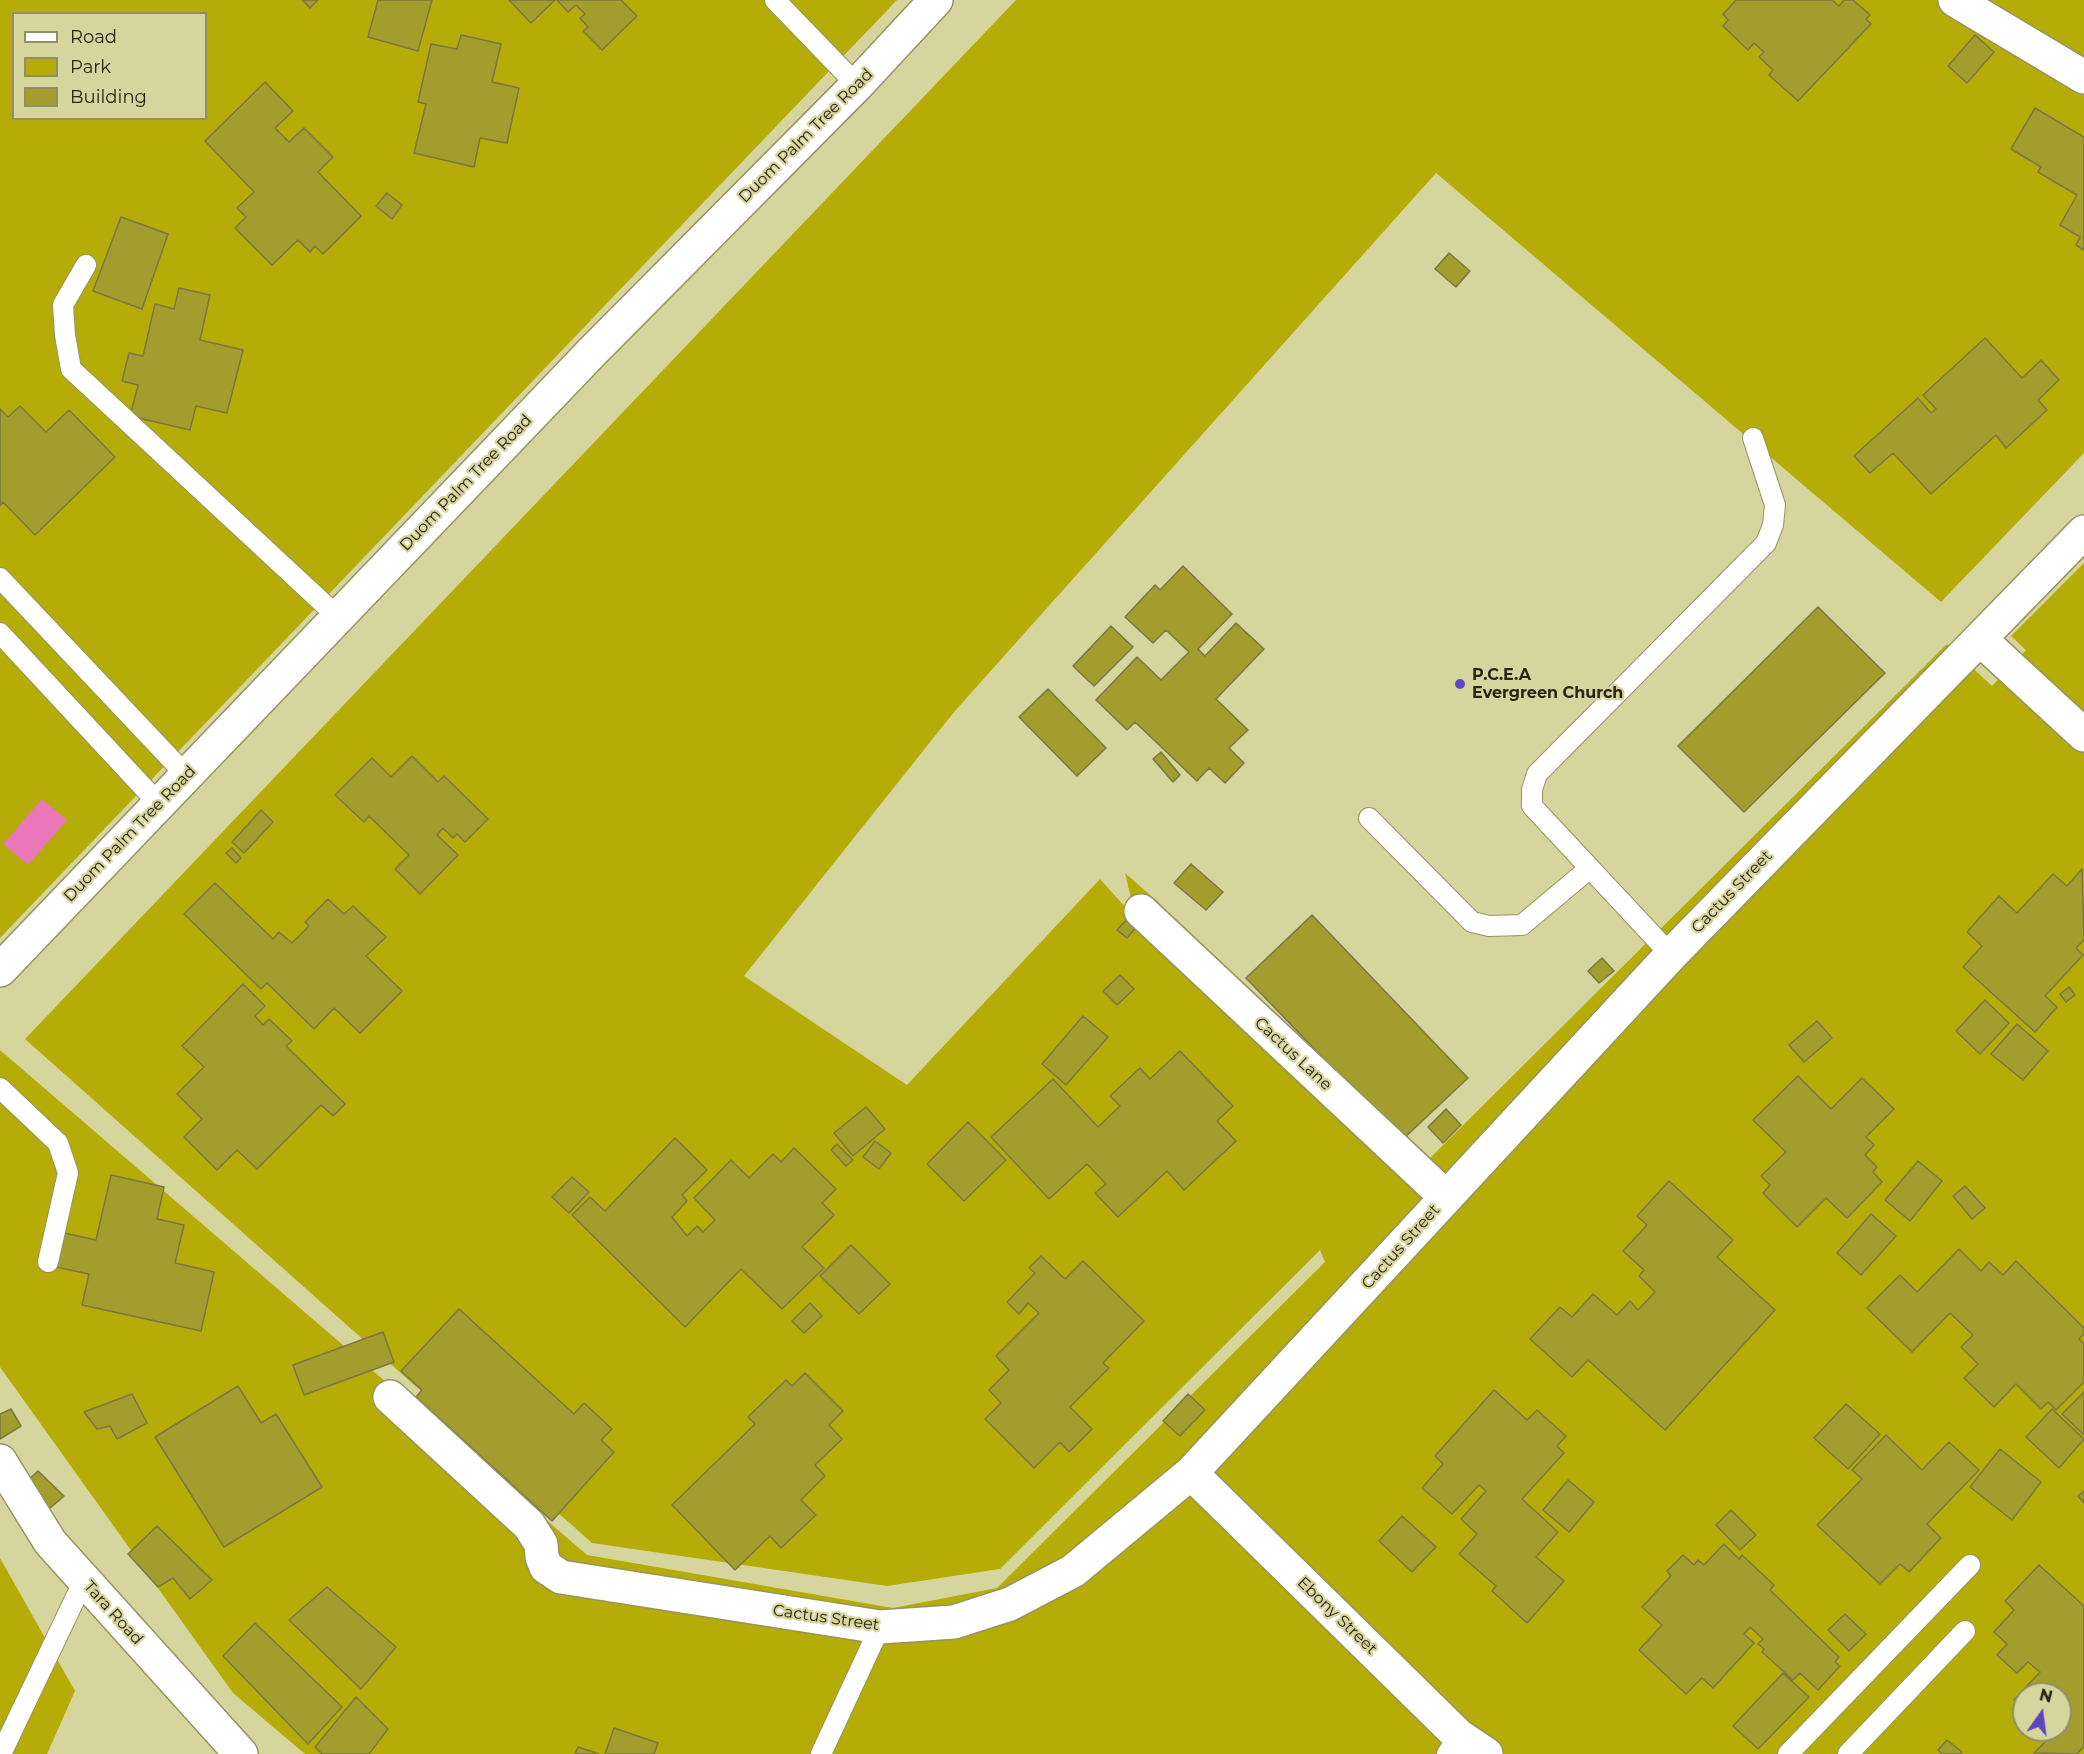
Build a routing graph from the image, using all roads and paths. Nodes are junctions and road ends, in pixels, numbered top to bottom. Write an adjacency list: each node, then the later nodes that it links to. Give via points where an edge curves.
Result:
1 (775, 0): 5 (lane)
2 (936, 0): 5 (street, Duom Palm Tree Road)
3 (1955, 0): 4 (street)
4 (2084, 77)
5 (857, 85): 10 (street, Duom Palm Tree Road)
6 (86, 265): 10 (lane, via 63,304 71,369)
7 (1753, 438): 17 (lane, via 1775,506 1766,543 1537,774 1532,806)
8 (2084, 532): 12 (street, Cactus Street)
9 (0, 578): 14 (lane)
10 (338, 617): 14 (street, Duom Palm Tree Road)
11 (0, 633): 15 (lane)
12 (1980, 639): 13 (street); 19 (street, Cactus Street)
13 (2084, 735)
14 (186, 775): 15 (street, Duom Palm Tree Road)
15 (158, 803): 20 (street, Duom Palm Tree Road)
16 (1369, 818): 17 (lane, via 1472,922 1489,927 1522,925)
17 (1590, 868): 19 (lane)
18 (1140, 911): 22 (street, Cactus Lane)
19 (1671, 955): 22 (street, Cactus Street)
20 (0, 970)
21 (0, 1088): 23 (lane, via 58,1143 68,1173)
22 (1446, 1197): 26 (street, Cactus Street)
23 (48, 1262)
24 (390, 1397): 29 (street, Cactus Street, via 529,1525 541,1544 546,1567 561,1576)
25 (0, 1461): 28 (street, Tara Road, via 50,1542)
26 (1191, 1473): 29 (street, Cactus Street, via 1073,1571 1010,1604 954,1622); 31 (street, Ebony Street)
27 (1970, 1565): 36 (lane)
28 (84, 1580): 32 (lane); 33 (street, Tara Road)
29 (880, 1627): 34 (lane)
30 (1965, 1631): 37 (lane)
31 (1453, 1745): 35 (street, Ebony Street)
32 (1, 1754)
33 (241, 1754)
34 (821, 1754)
35 (1486, 1754)
36 (1788, 1754)
37 (1848, 1754)

